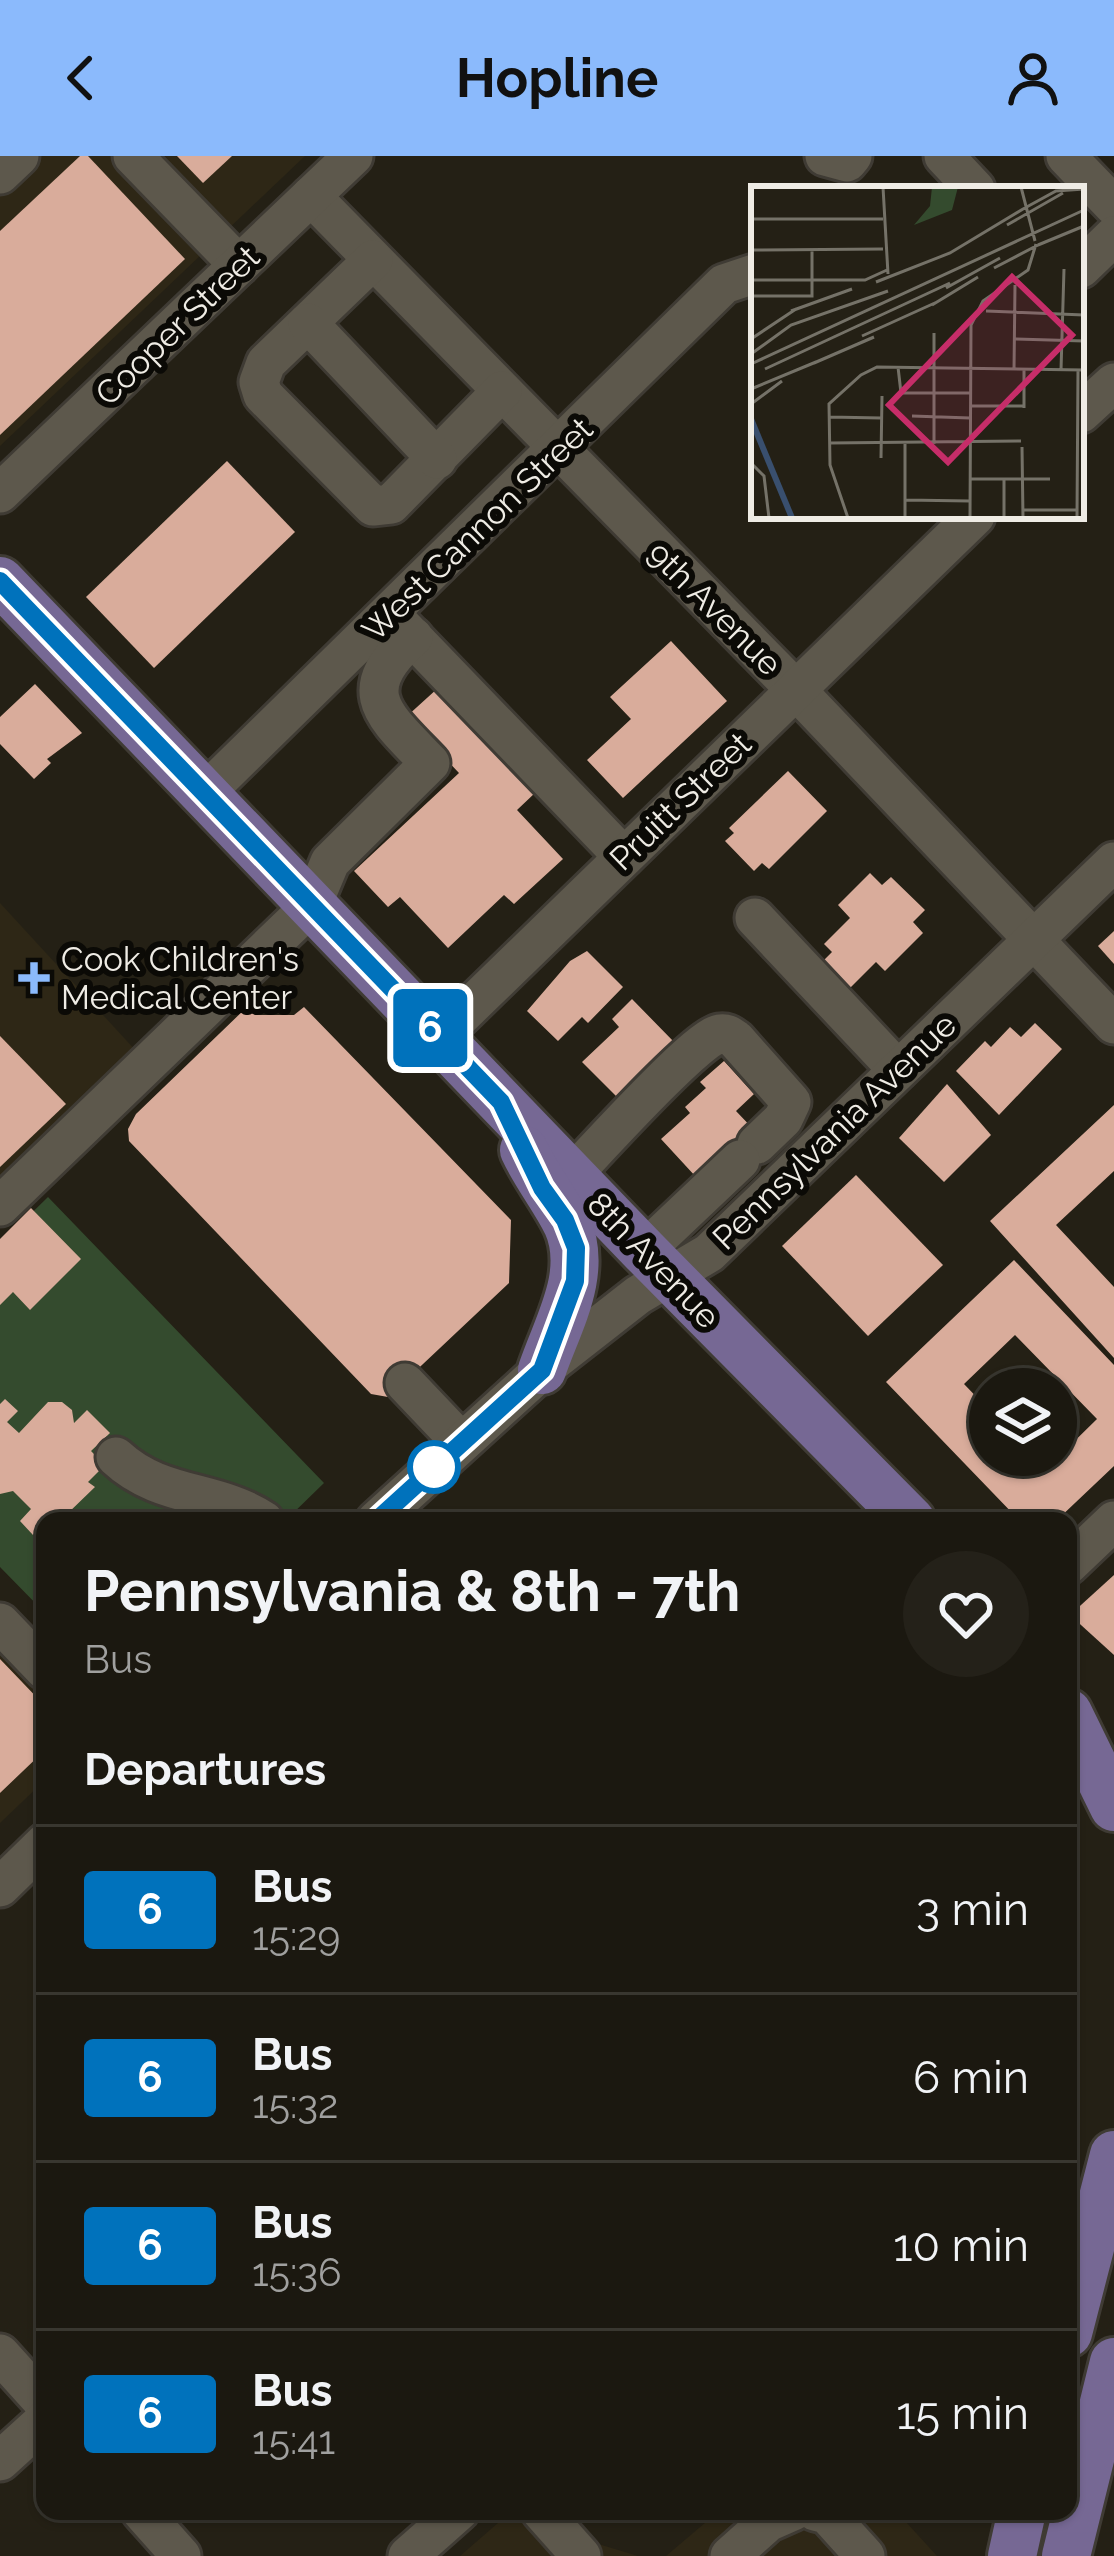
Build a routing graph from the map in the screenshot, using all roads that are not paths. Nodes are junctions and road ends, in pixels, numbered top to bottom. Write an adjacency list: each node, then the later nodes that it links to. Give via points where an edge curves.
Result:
1 (19, 156): 8 (street)
2 (133, 156): 14 (street)
3 (353, 156): 10 (street, Cooper Street)
4 (825, 156): 5 (street)
5 (852, 156)
6 (944, 156): 9 (street)
7 (1066, 156): 11 (street)
8 (0, 174)
9 (972, 186)
10 (311, 196): 13 (street, 9th Avenue); 14 (street, Cooper Street)
11 (1114, 206)
12 (1114, 236): 15 (street)
13 (373, 260): 17 (street); 19 (street, 9th Avenue)
14 (239, 265): 23 (street, Cooper Street)
15 (1084, 265)
16 (751, 275): 21 (street, West Cannon Street, via 724,284)
17 (308, 323): 22 (street); 22 (street, via 266,363 263,395 373,506 391,504)
18 (1114, 383): 20 (street)
19 (502, 391): 21 (street, 9th Avenue); 22 (street)
20 (1084, 410)
21 (559, 449): 26 (street, West Cannon Street); 27 (street, 9th Avenue)
22 (436, 458)
23 (0, 493)
24 (972, 519): 27 (street, Pruitt Street)
25 (0, 581): 28 (main road, 8th Avenue)
26 (402, 626): 28 (street, West Cannon Street); 29 (street); 31 (street, via 377,681 380,710 430,764 330,862)
27 (794, 689): 29 (street, Pruitt Street); 33 (street, 9th Avenue)
28 (205, 794): 31 (main road, 8th Avenue)
29 (623, 856): 35 (street, Pruitt Street)
30 (1114, 862): 33 (street, Pennsylvania Avenue)
31 (312, 905): 35 (main road, 8th Avenue); 39 (street)
32 (755, 918): 36 (street)
33 (1033, 940): 34 (street, 9th Avenue); 36 (street, Pennsylvania Avenue)
34 (1114, 1024)
35 (439, 1037): 37 (main road, 8th Avenue)
36 (898, 1070): 40 (street, Pennsylvania Avenue, via 709,1253)
37 (501, 1102): 38 (main road, 8th Avenue); 41 (main road, via 576,1248 575,1281)
38 (572, 1175): 40 (main road, 8th Avenue); 40 (street, via 692,1054 718,1034 736,1040 790,1102)
39 (0, 1206)
40 (657, 1263): 41 (street, Pennsylvania Avenue, via 638,1295); 47 (main road, 8th Avenue)
41 (542, 1370): 43 (street, Pennsylvania Avenue)
42 (405, 1383): 43 (street)
43 (461, 1442): 46 (street, Pennsylvania Avenue)
44 (116, 1457): 45 (street, via 155,1485)
45 (248, 1512)
46 (386, 1512)
47 (902, 1512)
48 (1114, 1521): 49 (street)
49 (1077, 1556)
50 (0, 1623): 51 (street)
51 (36, 1661)
52 (1077, 1731): 53 (main road)
53 (1114, 1807)
54 (36, 1849): 55 (street)
55 (5, 1871)
56 (1114, 2156): 57 (main road)
57 (1077, 2298)
58 (0, 2354): 60 (street)
59 (1114, 2362): 63 (main road)
60 (36, 2394)
61 (36, 2428): 62 (street)
62 (0, 2461)
63 (1077, 2512)
64 (148, 2520): 71 (street)
65 (449, 2520): 72 (street)
66 (549, 2520): 73 (street)
67 (773, 2520): 74 (street)
68 (832, 2520): 75 (street)
69 (1020, 2520): 76 (main road)
70 (1075, 2520): 77 (main road)
71 (181, 2556)
72 (408, 2556)
73 (581, 2556)
74 (730, 2556)
75 (865, 2556)
76 (1012, 2556)
77 (1066, 2556)

